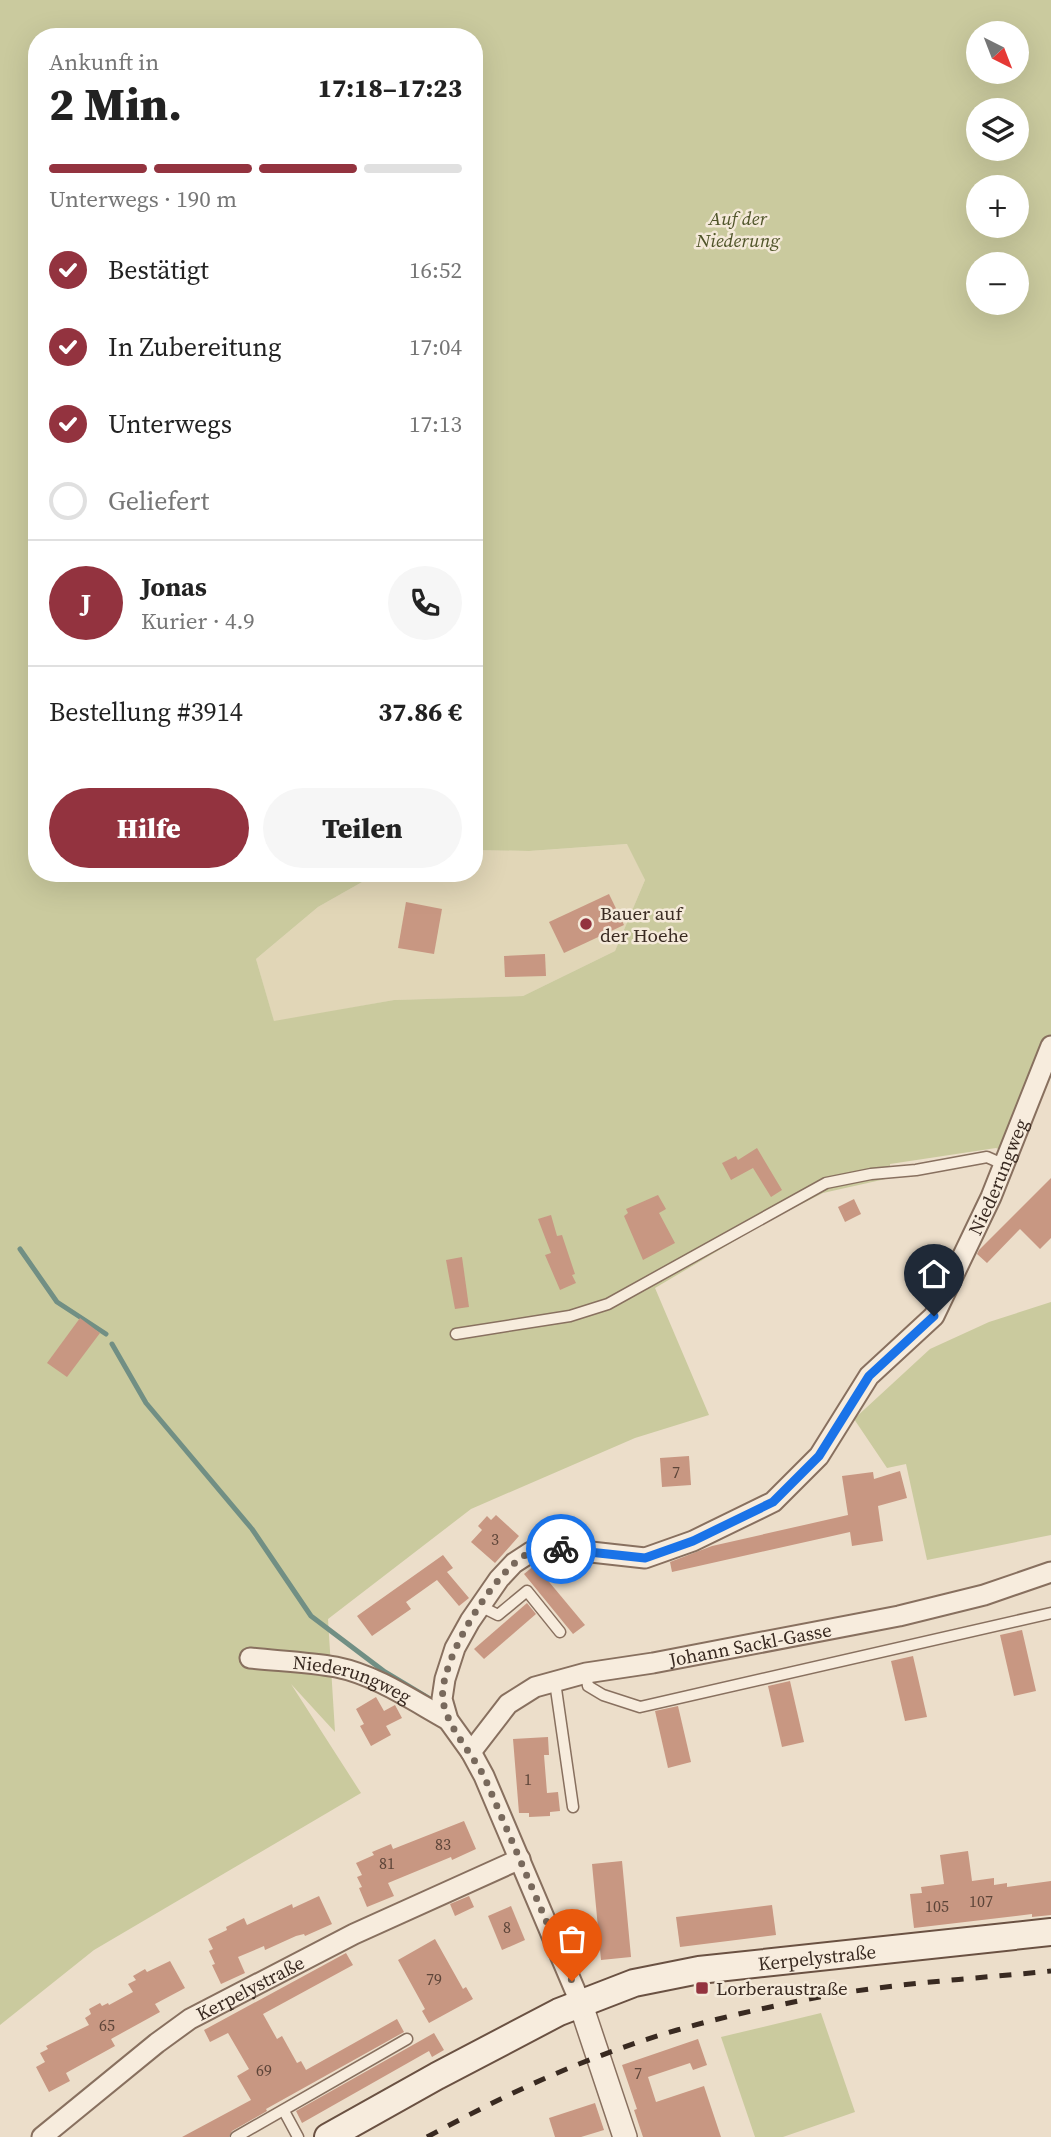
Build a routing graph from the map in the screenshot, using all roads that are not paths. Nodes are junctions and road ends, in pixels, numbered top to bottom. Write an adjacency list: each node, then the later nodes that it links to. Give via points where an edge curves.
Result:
1 (1050, 1049): 2 (street, Niederungweg)
2 (1005, 1165): 3 (lane, via 987,1157 826,1183 608,1304 570,1316); 5 (street, Niederungweg, via 934,1316 869,1376 819,1456 773,1502 693,1541 645,1558 555,1548 531,1552 514,1563)
3 (456, 1334)
4 (1051, 1572): 9 (street, Johann Sackl-Gasse, via 899,1616)
5 (480, 1606): 7 (lane, via 498,1615 527,1591); 11 (street, Niederungweg, via 445,1679 442,1699)
6 (1051, 1613): 9 (lane, via 640,1707 588,1686)
7 (560, 1632)
8 (250, 1658): 11 (street, Niederungweg, via 336,1667 387,1685)
9 (586, 1673): 10 (street, Johann Sackl-Gasse)
10 (555, 1682): 12 (street, Johann Sackl-Gasse, via 535,1687 508,1704); 13 (lane)
11 (448, 1720): 12 (street, Niederungweg)
12 (471, 1752): 14 (street)
13 (573, 1807)
14 (520, 1859): 16 (street); 19 (street, Kerpelystraße, via 354,1934 190,2020)
15 (1051, 1932): 16 (main road, Kerpelystraße, via 699,1970 634,1983)
16 (580, 2003): 22 (main road, Kerpelystraße); 23 (street)
17 (407, 2039): 18 (lane)
18 (284, 2111): 20 (lane); 21 (lane)
19 (42, 2137)
20 (236, 2137)
21 (298, 2137)
22 (328, 2137)
23 (625, 2137)

